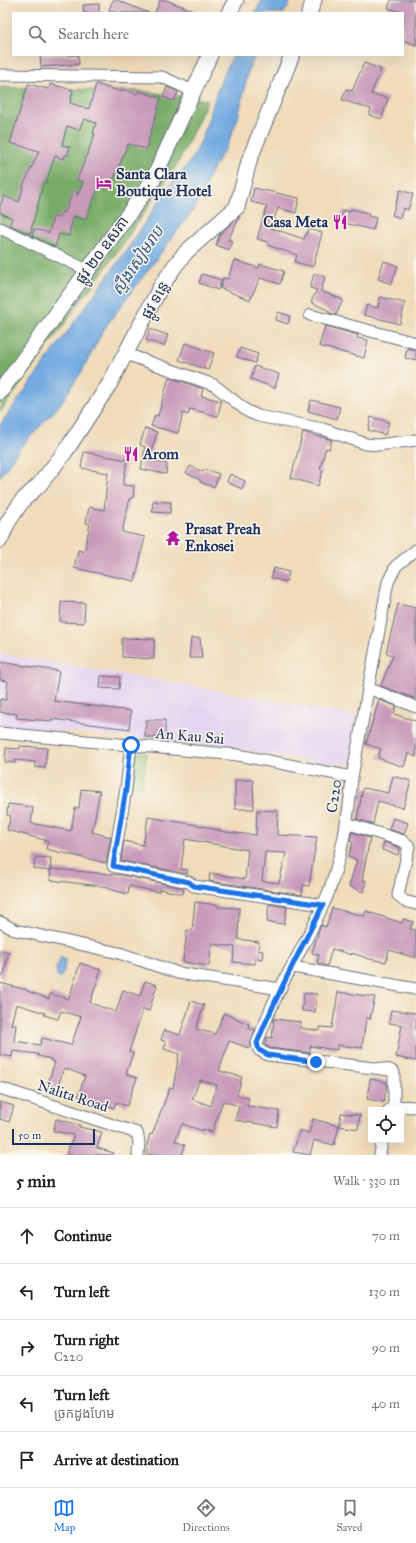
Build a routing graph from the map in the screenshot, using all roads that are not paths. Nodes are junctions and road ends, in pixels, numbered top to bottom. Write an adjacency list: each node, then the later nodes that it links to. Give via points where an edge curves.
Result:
1 (236, 0): 3 (street)
2 (314, 0): 4 (street)
3 (230, 12)
4 (309, 12)
5 (210, 56): 8 (street, ផ្លូវ ២០ ឧសភា)
6 (292, 56): 13 (street, ផ្លូវ ទន្លេ, via 250,158 237,207 178,262 160,288)
7 (0, 75): 8 (street, via 162,78)
8 (193, 91): 10 (street, ផ្លូវ ២០ ឧសភា, via 153,180)
9 (0, 228): 10 (street)
10 (87, 270): 14 (street, ផ្លូវ ២០ ឧសភា)
11 (310, 315): 12 (street)
12 (416, 343)
13 (126, 354): 15 (street, via 214,385 247,411 258,416 323,429 366,444); 16 (street, ផ្លូវ ទន្លេ, via 65,452 39,485 22,501)
14 (0, 392)
15 (416, 440)
16 (0, 540)
17 (416, 550): 18 (street, C220, via 391,573)
18 (368, 688): 19 (street); 22 (street, C220)
19 (416, 707)
20 (0, 733): 21 (street, An Kau Sai)
21 (131, 745): 22 (street, An Kau Sai, via 238,755); 25 (street, via 113,866 189,882 194,886)
22 (352, 777): 23 (street, C220)
23 (346, 823): 24 (street, via 403,841 409,846 398,895 404,901); 25 (street, C220, via 336,868)
24 (416, 904)
25 (323, 905): 27 (street, C220)
26 (0, 922): 28 (street, via 15,930 119,953 178,973)
27 (293, 967): 28 (street, C220); 29 (street)
28 (280, 989): 31 (street, C220, via 257,1043 259,1050 268,1055 390,1070 394,1073)
29 (416, 990)
30 (0, 1088): 35 (street, Nalita Road, via 137,1133)
31 (391, 1107)
32 (404, 1107): 33 (street)
33 (416, 1107)
34 (382, 1143): 36 (street)
35 (138, 1155)
36 (380, 1155)

